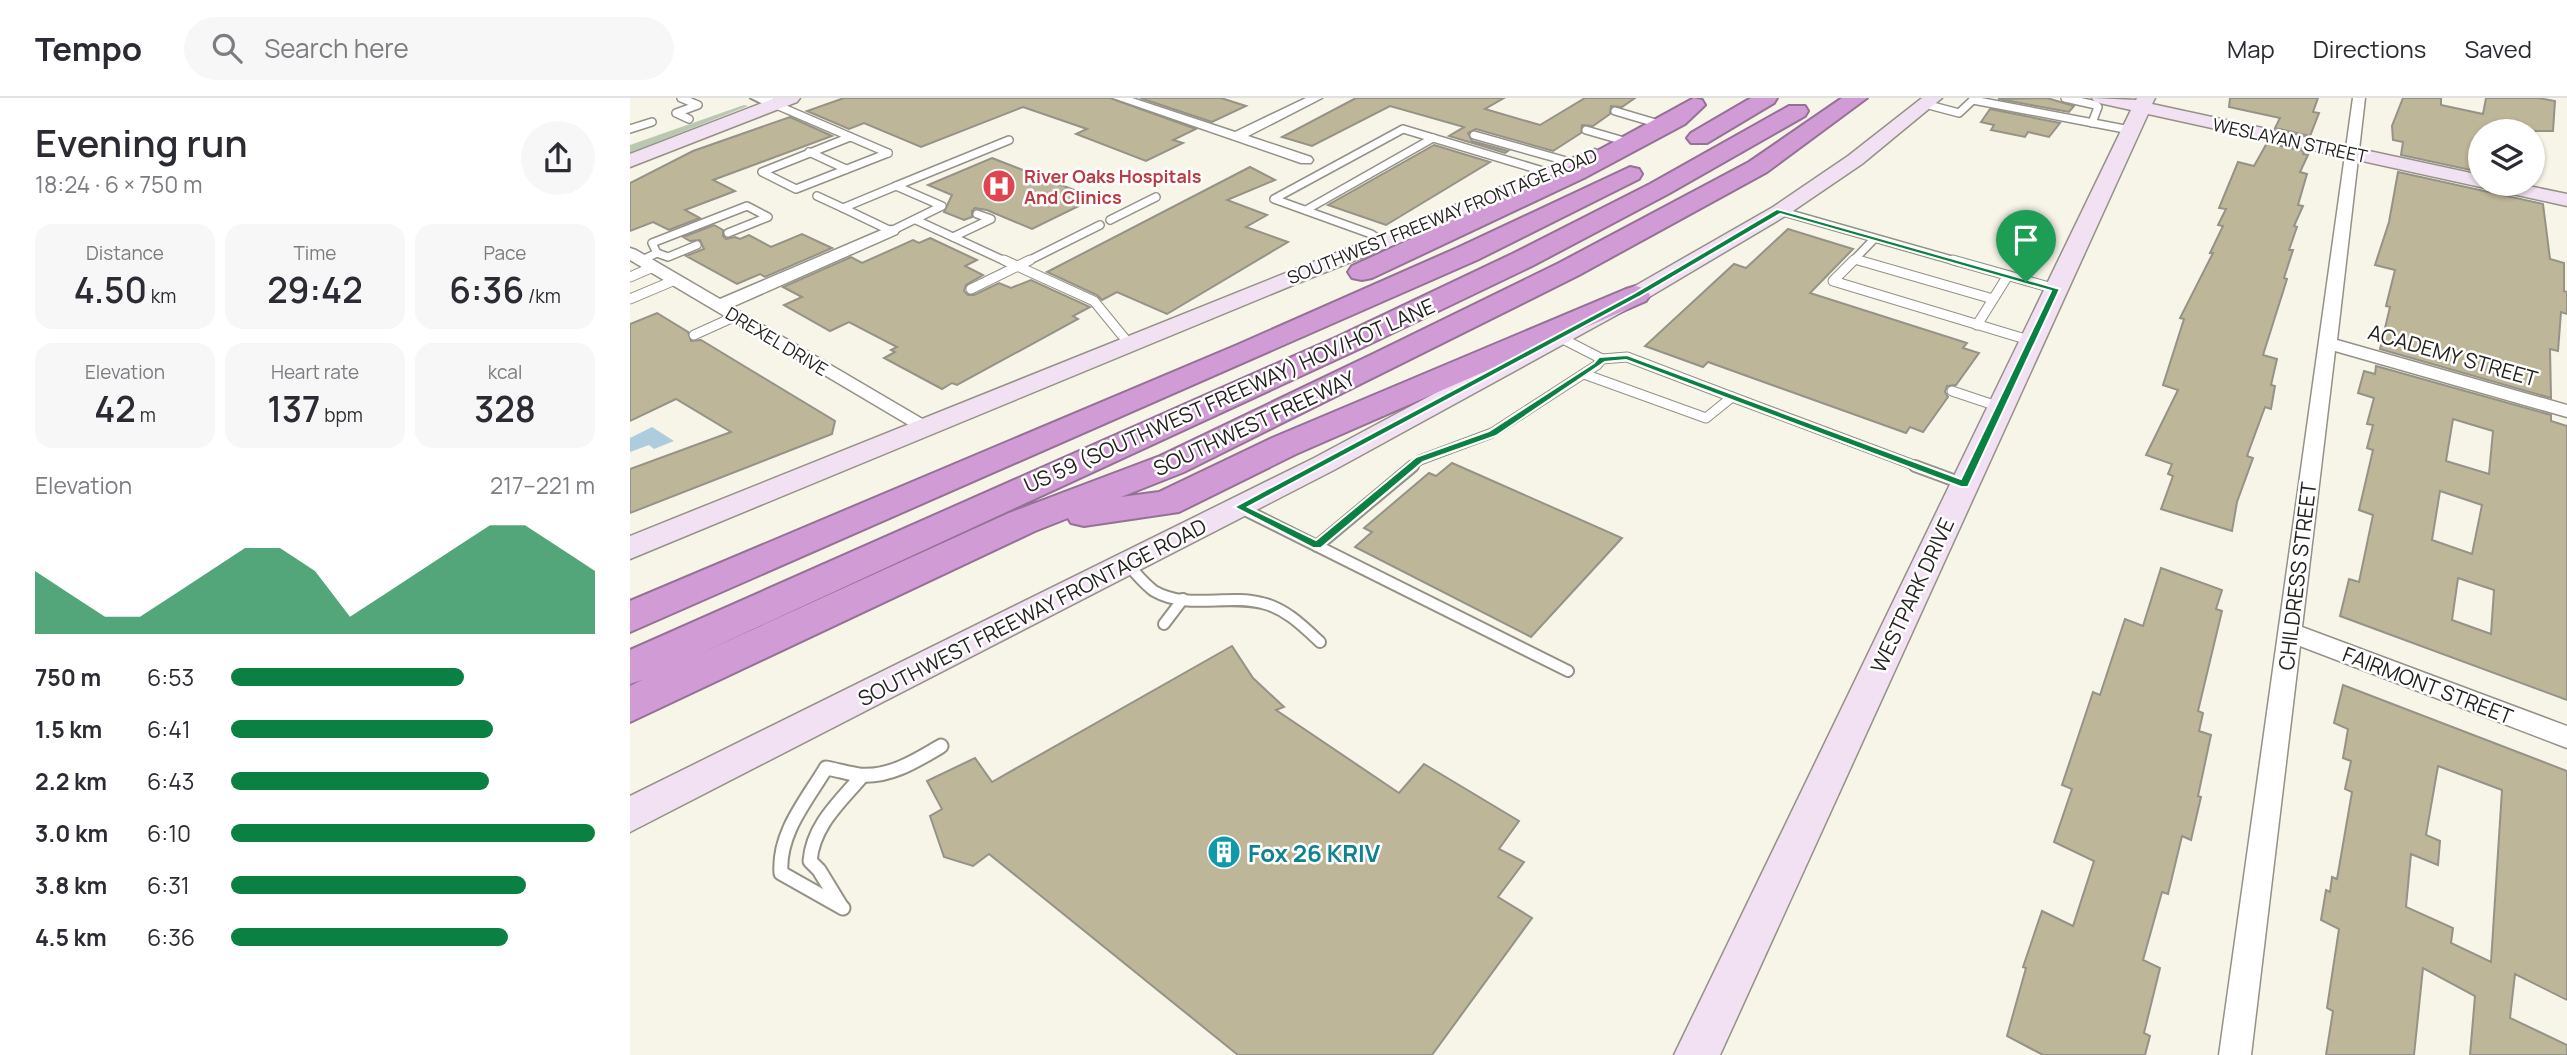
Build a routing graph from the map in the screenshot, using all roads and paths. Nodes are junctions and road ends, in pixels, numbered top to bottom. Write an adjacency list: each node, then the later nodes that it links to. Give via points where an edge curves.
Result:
1 (681, 98): 18 (lane, via 698,106 676,113)
2 (751, 98): 18 (main road)
3 (1119, 98): 26 (street)
4 (1316, 98): 26 (street)
5 (1766, 98): 87 (highway, via 1654,162 1467,254)
6 (1817, 98): 99 (highway, US 59 (SOUTHWEST FREEWAY) HOV/HOT LANE, via 1762,133 1522,260)
7 (1856, 98): 36 (highway, SOUTHWEST FREEWAY)
8 (1873, 98): 36 (highway)
9 (2069, 98): 20 (lane, via 2098,107)
10 (2101, 98): 16 (main road, WESLAYAN STREET)
11 (2359, 98): 31 (street, CHILDRESS STREET)
12 (1974, 99): 14 (lane, via 1959,113); 20 (lane)
13 (775, 100): 25 (lane); 34 (main road)
14 (1929, 101): 50 (main road, SOUTHWEST FREEWAY FRONTAGE ROAD, via 1855,160)
15 (1700, 102): 21 (main road, SOUTHWEST FREEWAY FRONTAGE ROAD); 87 (highway, via 1575,173 1139,377)
16 (2142, 108): 20 (lane); 31 (main road, WESLAYAN STREET); 68 (main road, WESTPARK DRIVE)
17 (1615, 111): 21 (lane)
18 (689, 119): 27 (main road)
19 (652, 122): 22 (lane)
20 (2091, 123)
21 (1659, 124): 30 (main road, SOUTHWEST FREEWAY FRONTAGE ROAD)
22 (630, 129)
23 (1586, 130): 30 (lane)
24 (1474, 135): 35 (lane)
25 (850, 137): 32 (lane); 38 (lane, via 888,153)
26 (1235, 137): 33 (street)
27 (630, 138)
28 (1433, 138): 39 (lane); 49 (lane); 49 (lane, via 1403,130 1274,199)
29 (1009, 140): 42 (lane)
30 (1624, 141): 35 (main road, SOUTHWEST FREEWAY FRONTAGE ROAD)
31 (2353, 148): 37 (main road, WESLAYAN STREET); 40 (main road, WESLAYAN STREET); 78 (street, CHILDRESS STREET)
32 (809, 152): 38 (lane); 38 (lane, via 762,172 796,188)
33 (1306, 160)
34 (630, 161)
35 (1577, 163): 39 (main road, SOUTHWEST FREEWAY FRONTAGE ROAD)
36 (1758, 167): 90 (highway, SOUTHWEST FREEWAY, via 1569,269 1311,397 1172,464)
37 (2468, 168)
38 (846, 169)
39 (1553, 174): 59 (main road, SOUTHWEST FREEWAY FRONTAGE ROAD)
40 (2468, 178)
41 (2545, 184): 43 (main road)
42 (896, 186): 48 (lane); 52 (lane, via 944,206)
43 (2567, 188)
44 (2545, 195): 47 (main road)
45 (817, 196): 48 (lane)
46 (1156, 197): 53 (lane)
47 (2567, 200)
48 (843, 208): 55 (lane)
49 (1306, 210): 59 (lane)
50 (1780, 211): 58 (lane); 69 (main road, SOUTHWEST FREEWAY FRONTAGE ROAD)
51 (977, 214): 57 (lane, via 991,219)
52 (916, 220): 55 (lane); 57 (lane)
53 (1110, 220)
54 (1100, 225): 63 (lane)
55 (891, 231): 72 (street)
56 (728, 233): 61 (lane, via 768,217 747,206 652,243)
57 (953, 237): 63 (lane)
58 (1874, 239): 62 (lane); 65 (lane)
59 (1383, 242): 79 (main road, SOUTHWEST FREEWAY FRONTAGE ROAD)
60 (697, 245): 61 (lane, via 668,257)
61 (646, 258): 64 (lane); 66 (street, DREXEL DRIVE)
62 (1855, 258): 71 (lane); 74 (lane, via 1833,281)
63 (1017, 266): 67 (lane); 79 (lane, via 1094,301)
64 (630, 277)
65 (2007, 277): 68 (lane); 71 (lane)
66 (675, 280): 70 (lane); 72 (street, DREXEL DRIVE)
67 (971, 289)
68 (2056, 289): 77 (main road, WESTPARK DRIVE)
69 (1636, 295): 76 (main road, SOUTHWEST FREEWAY FRONTAGE ROAD); 90 (highway, via 1284,446 1166,503)
70 (630, 299)
71 (1993, 299): 74 (lane)
72 (719, 306): 73 (street, DREXEL DRIVE)
73 (736, 316): 75 (lane); 86 (street, DREXEL DRIVE)
74 (1977, 325): 77 (lane)
75 (694, 335)
76 (1559, 337): 80 (lane); 89 (main road, SOUTHWEST FREEWAY FRONTAGE ROAD)
77 (2032, 341): 84 (main road, WESTPARK DRIVE)
78 (2327, 343): 85 (street, ACADEMY STREET); 97 (street, CHILDRESS STREET)
79 (1130, 345): 86 (main road, SOUTHWEST FREEWAY FRONTAGE ROAD)
80 (1602, 359): 81 (lane); 83 (lane, via 1627,357)
81 (1584, 374): 83 (lane, via 1706,418); 91 (lane, via 1492,433 1420,460)
82 (1952, 391): 84 (lane)
83 (1732, 397): 88 (lane)
84 (2000, 407): 88 (main road, WESTPARK DRIVE)
85 (2567, 411)
86 (924, 428): 92 (main road, SOUTHWEST FREEWAY FRONTAGE ROAD)
87 (1059, 432): 95 (highway)
88 (1964, 484): 106 (main road, WESTPARK DRIVE)
89 (1239, 507): 91 (lane); 93 (main road, SOUTHWEST FREEWAY FRONTAGE ROAD)
90 (1023, 522): 101 (highway, SOUTHWEST FREEWAY)
91 (1317, 546): 100 (lane)
92 (630, 548)
93 (1127, 564): 94 (lane, via 1160,594); 105 (main road, SOUTHWEST FREEWAY FRONTAGE ROAD)
94 (1183, 598): 96 (lane); 98 (lane, via 1257,601 1278,608)
95 (630, 617)
96 (1164, 624)
97 (2290, 632): 102 (street, FAIRMONT STREET); 107 (street, CHILDRESS STREET)
98 (1320, 642)
99 (630, 668)
100 (1568, 671)
101 (630, 705)
102 (2567, 737)
103 (941, 746): 104 (lane, via 901,770)
104 (862, 776): 104 (lane, via 816,832 809,848 810,861 843,908 781,873 778,862 783,841 826,768)
105 (631, 814)
106 (1697, 1055)
107 (2235, 1055)

